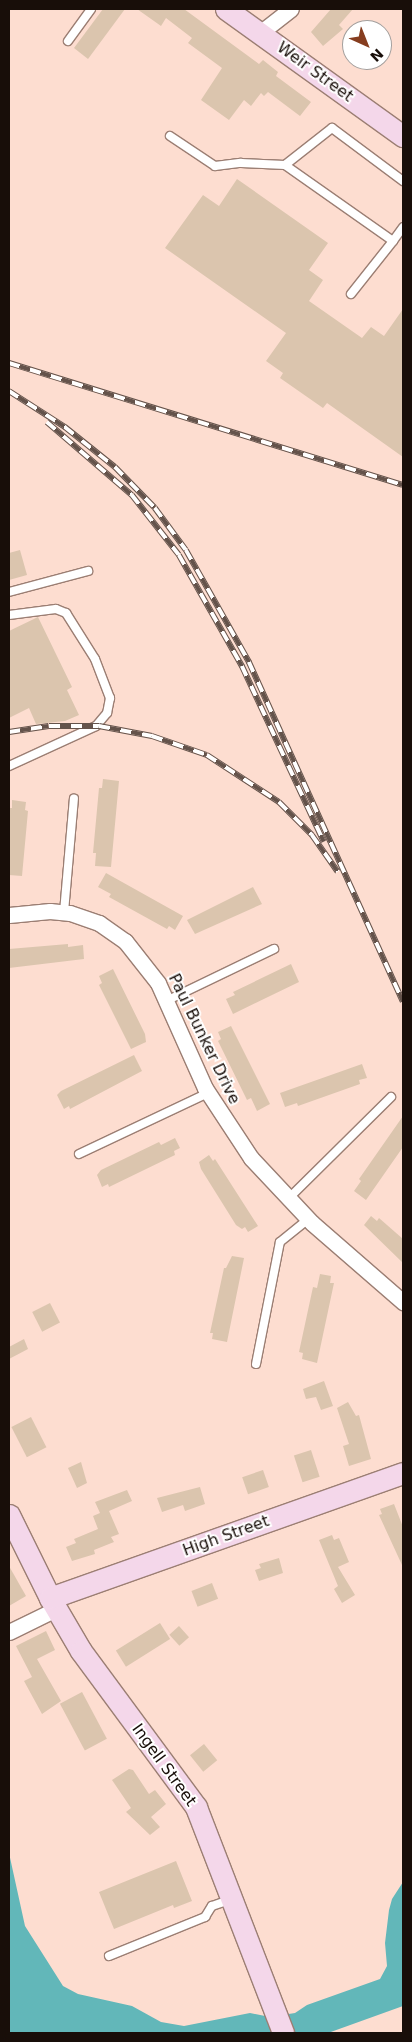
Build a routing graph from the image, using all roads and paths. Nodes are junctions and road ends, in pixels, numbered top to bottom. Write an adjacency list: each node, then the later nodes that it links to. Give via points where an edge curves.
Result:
1 (91, 9): 5 (lane)
2 (226, 9): 4 (street, Weir Street)
3 (291, 9): 4 (street)
4 (260, 33): 7 (street, Weir Street)
5 (68, 41)
6 (170, 136): 8 (lane, via 215,166 241,163)
7 (403, 136)
8 (285, 165): 9 (lane, via 332,128); 11 (lane)
9 (403, 181)
10 (403, 228): 11 (lane)
11 (393, 241): 12 (lane)
12 (351, 294)
13 (88, 571): 14 (lane)
14 (9, 592)
15 (9, 615): 16 (lane, via 56,609 66,613 95,659 110,698 107,713 96,726)
16 (9, 766)
17 (74, 798): 18 (lane)
18 (64, 912): 19 (street, Paul Bunker Drive); 21 (street, Paul Bunker Drive, via 98,923 125,941 148,966)
19 (9, 916)
20 (274, 950): 21 (lane)
21 (166, 1001): 22 (street, Paul Bunker Drive)
22 (208, 1093): 24 (lane); 25 (street, Paul Bunker Drive, via 242,1145)
23 (391, 1097): 25 (lane)
24 (79, 1154)
25 (288, 1199): 26 (street, Paul Bunker Drive)
26 (308, 1219): 27 (street, Paul Bunker Drive); 28 (lane, via 280,1242)
27 (403, 1302)
28 (256, 1364)
29 (403, 1473): 31 (street, High Street)
30 (9, 1515): 31 (street, Ingell Street)
31 (53, 1604): 32 (street); 33 (street, Ingell Street, via 103,1682 196,1807)
32 (9, 1632)
33 (234, 1898): 34 (lane, via 212,1906 205,1917); 35 (street, Ingell Street)
34 (109, 1956)
35 (283, 2033)

